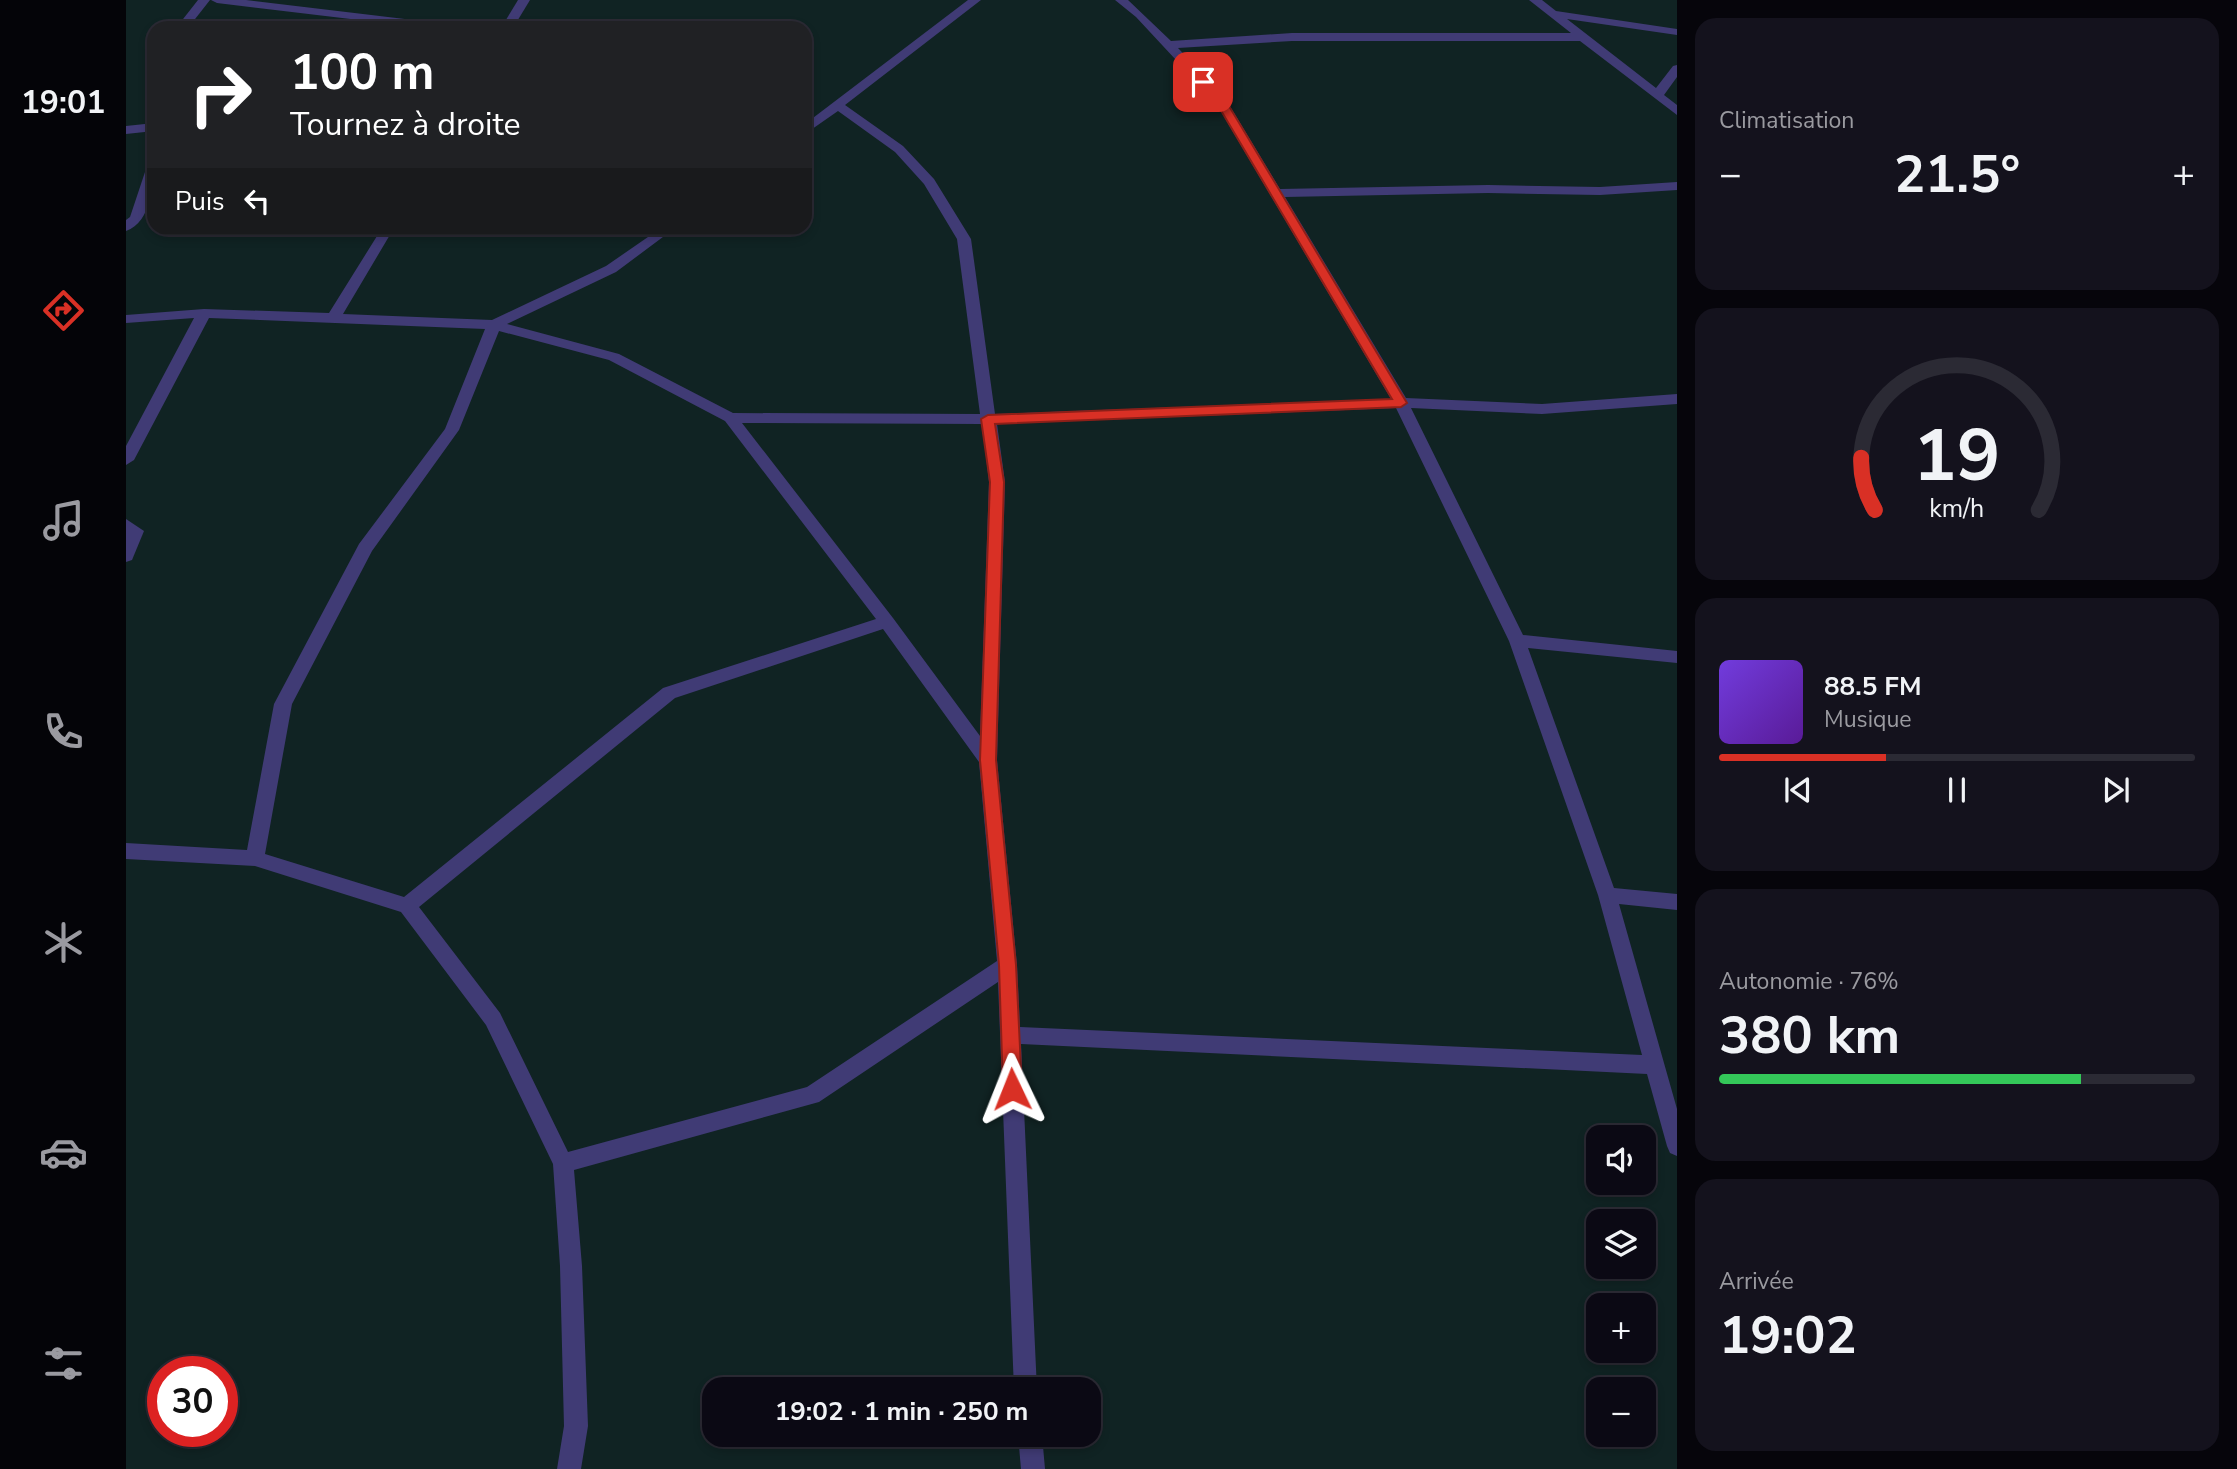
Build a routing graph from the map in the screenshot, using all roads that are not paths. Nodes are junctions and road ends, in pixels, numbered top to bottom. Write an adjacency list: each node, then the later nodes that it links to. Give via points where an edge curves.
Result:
1 (204, 0): 9 (street)
2 (217, 0): 7 (street)
3 (524, 0): 11 (street)
4 (975, 0): 17 (street)
5 (1121, 0): 14 (street)
6 (1535, 0): 8 (street)
7 (251, 2): 10 (street)
8 (1554, 14): 12 (street); 13 (street)
9 (187, 21)
10 (400, 21)
11 (511, 21)
12 (1677, 32)
13 (1584, 37): 14 (street, via 1332,37); 16 (street)
14 (1168, 45): 24 (street, via 1221,101)
15 (1677, 69): 16 (street)
16 (1657, 95): 18 (street)
17 (839, 106): 19 (street); 35 (street, via 899,149 929,182 964,239)
18 (1677, 111)
19 (812, 125)
20 (147, 128): 21 (street)
21 (126, 130)
22 (147, 185): 25 (street, via 136,219)
23 (1677, 186): 24 (street)
24 (1276, 194): 33 (street)
25 (126, 227)
26 (384, 235): 29 (street)
27 (659, 235): 31 (street, via 611,269)
28 (204, 313): 29 (street); 30 (street); 36 (street)
29 (333, 318): 31 (street)
30 (126, 319)
31 (494, 326): 34 (street, via 614,357); 44 (street, via 453,430 365,548 284,704)
32 (1677, 400): 33 (street, via 1542,409)
33 (1401, 403): 35 (street); 40 (street)
34 (730, 418): 35 (street); 39 (street)
35 (988, 419): 42 (street, via 997,482)
36 (126, 460)
37 (126, 525): 38 (street, via 136,531)
38 (126, 556)
39 (887, 622): 42 (street); 47 (street, via 669,693)
40 (1517, 641): 41 (street); 45 (street)
41 (1677, 657)
42 (988, 760): 48 (street)
43 (126, 851): 44 (street)
44 (255, 858): 47 (street)
45 (1607, 895): 46 (street); 50 (street)
46 (1677, 902)
47 (407, 906): 52 (street, via 493,1019)
48 (1007, 965): 49 (street); 52 (street, via 811,1095)
49 (1010, 1035): 50 (street); 53 (street)
50 (1653, 1065): 51 (street)
51 (1677, 1146)
52 (563, 1163): 55 (street, via 576,1426)
53 (1026, 1377)
54 (1031, 1447): 56 (street)
55 (569, 1469)
56 (1033, 1469)

